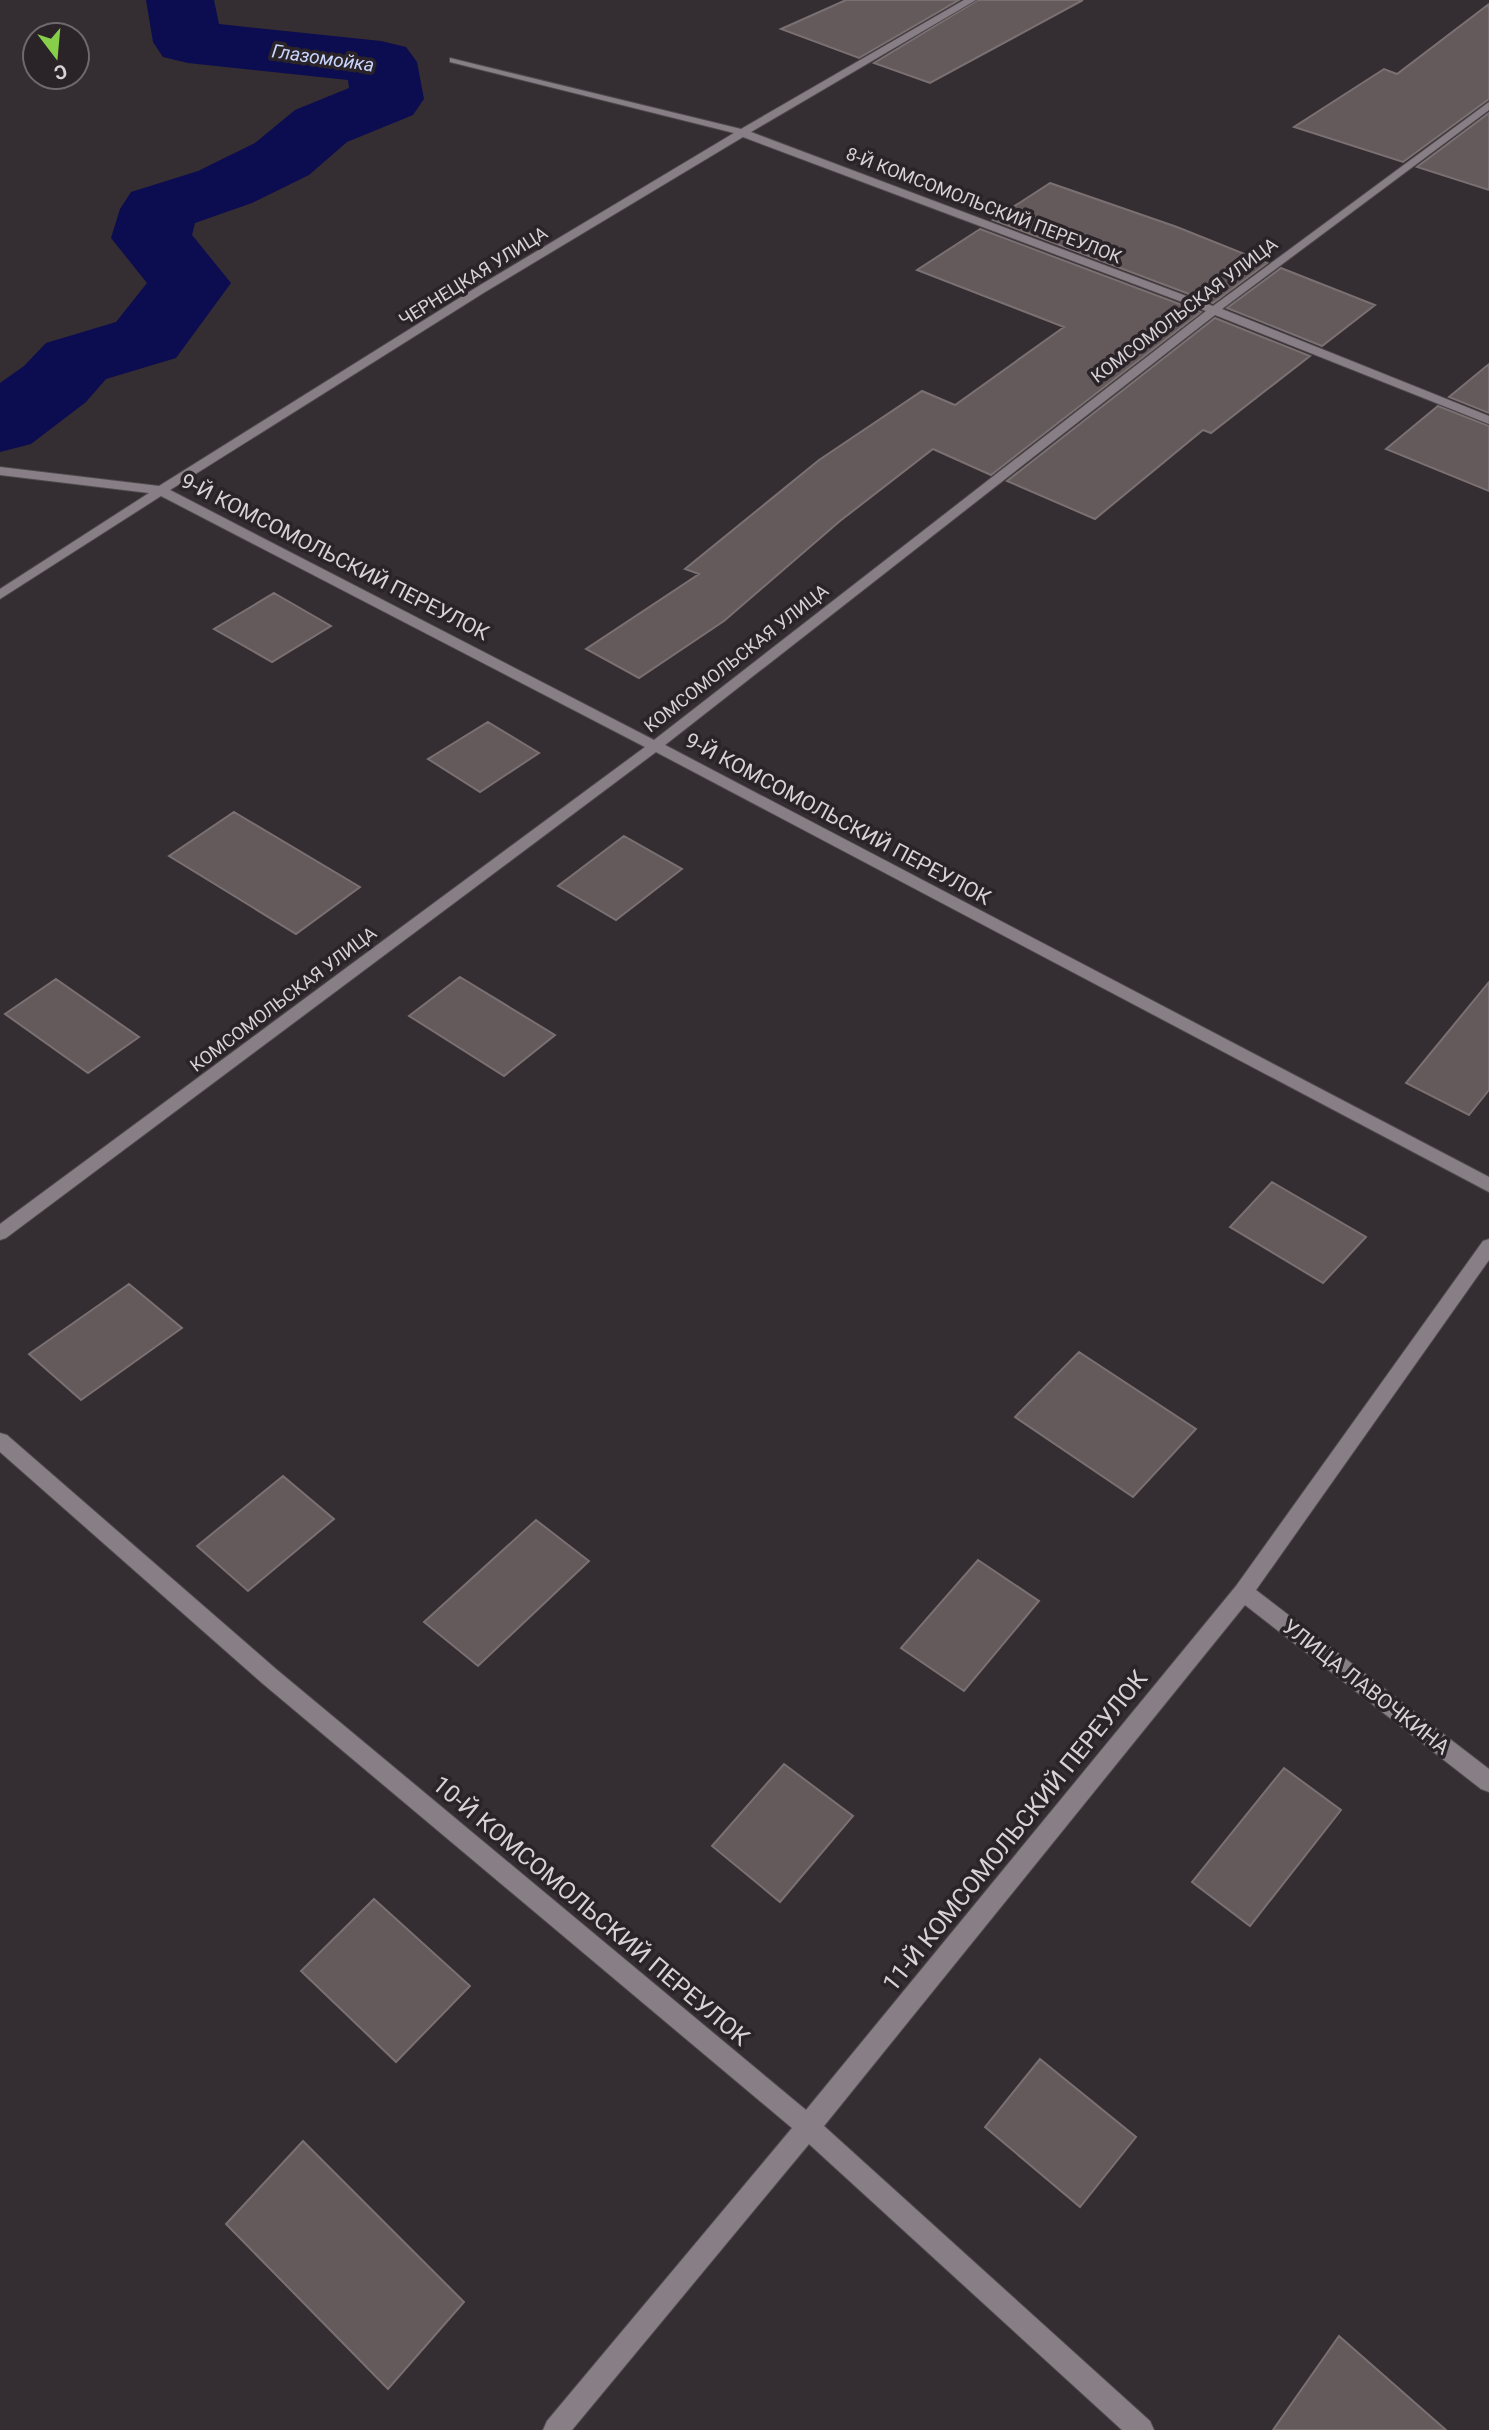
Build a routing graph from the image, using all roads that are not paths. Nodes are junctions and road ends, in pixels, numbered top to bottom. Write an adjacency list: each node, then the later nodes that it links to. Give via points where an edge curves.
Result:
1 (971, 0): 4 (street, ЧЕРНЕЦКАЯ УЛИЦА)
2 (454, 60): 4 (street, 8-Й КОМСОМОЛЬСКИЙ ПЕРЕУЛОК)
3 (1489, 106): 5 (street, КОМСОМОЛЬСКАЯ УЛИЦА)
4 (741, 132): 5 (street, 8-Й КОМСОМОЛЬСКИЙ ПЕРЕУЛОК); 8 (street, ЧЕРНЕЦКАЯ УЛИЦА)
5 (1214, 310): 6 (street, 8-Й КОМСОМОЛЬСКИЙ ПЕРЕУЛОК); 10 (street, КОМСОМОЛЬСКАЯ УЛИЦА)
6 (1489, 420)
7 (0, 471): 8 (street, 9-Й КОМСОМОЛЬСКИЙ ПЕРЕУЛОК)
8 (160, 490): 9 (street, ЧЕРНЕЦКАЯ УЛИЦА); 10 (street, 9-Й КОМСОМОЛЬСКИЙ ПЕРЕУЛОК)
9 (0, 595)
10 (654, 746): 11 (street, 9-Й КОМСОМОЛЬСКИЙ ПЕРЕУЛОК); 12 (street, КОМСОМОЛЬСКАЯ УЛИЦА)
11 (1489, 1185)
12 (0, 1233)
13 (1489, 1246): 15 (street, 11-Й КОМСОМОЛЬСКИЙ ПЕРЕУЛОК)
14 (0, 1441): 17 (street, 10-Й КОМСОМОЛЬСКИЙ ПЕРЕУЛОК, via 269,1676)
15 (1243, 1592): 16 (street, УЛИЦА ЛАВОЧКИНА); 17 (street, 11-Й КОМСОМОЛЬСКИЙ ПЕРЕУЛОК)
16 (1489, 1782)
17 (808, 2127): 18 (street, 11-Й КОМСОМОЛЬСКИЙ ПЕРЕУЛОК); 19 (street, 10-Й КОМСОМОЛЬСКИЙ ПЕРЕУЛОК)
18 (556, 2430)
19 (1141, 2430)

